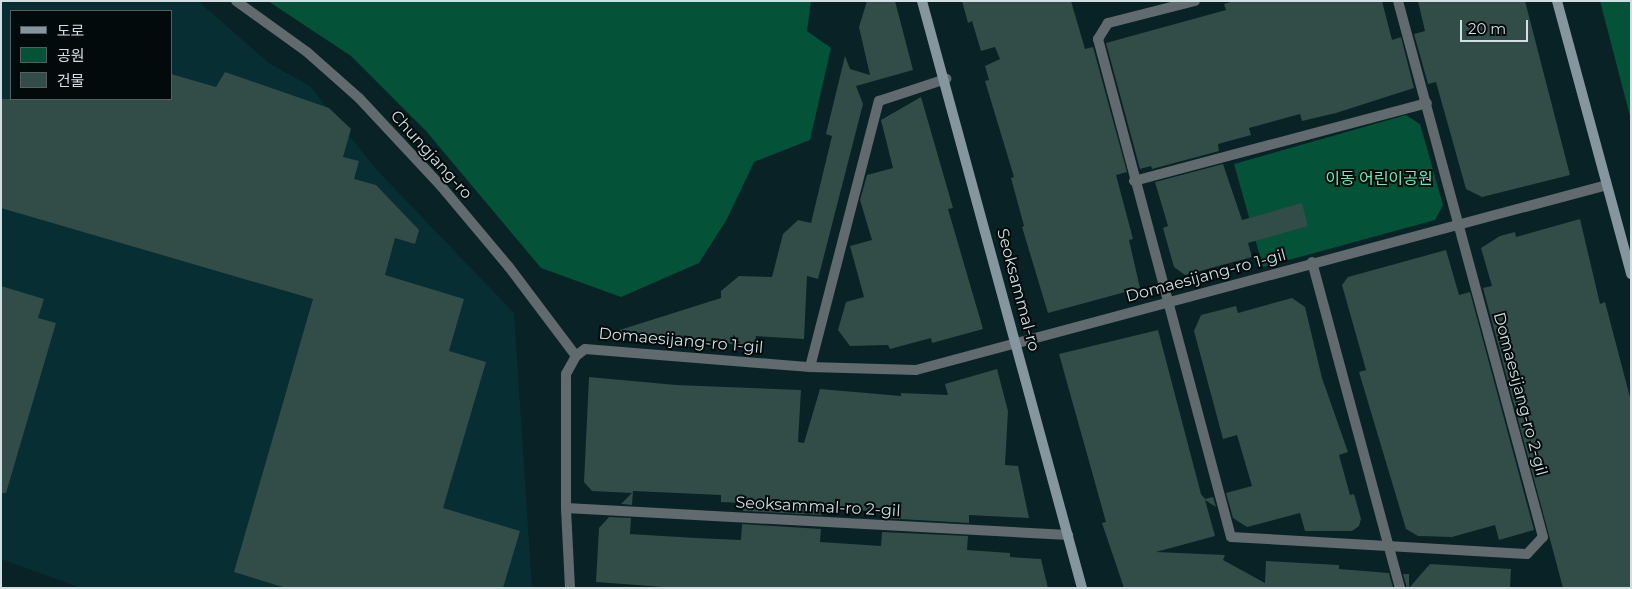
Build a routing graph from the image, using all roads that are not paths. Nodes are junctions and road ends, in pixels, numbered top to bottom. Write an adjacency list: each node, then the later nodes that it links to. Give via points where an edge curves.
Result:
1 (236, 1): 15 (street, Chungjang-ro, via 307,52 359,98 448,194 509,267)
2 (922, 1): 6 (street, Seoksammal-ro)
3 (1195, 1): 8 (street, Domaesijang-ro 2-gil, via 1108,23 1098,39)
4 (1398, 1): 7 (street, Domaesijang-ro 2-gil)
5 (1557, 1): 9 (street)
6 (946, 79): 14 (street, Seoksammal-ro); 16 (street, via 879,101)
7 (1427, 103): 8 (street); 10 (street, Domaesijang-ro 2-gil)
8 (1134, 181): 13 (street, Domaesijang-ro 2-gil)
9 (1607, 186): 10 (street, Domaesijang-ro 1-gil); 12 (street)
10 (1458, 224): 11 (street, Domaesijang-ro 1-gil); 19 (street, Domaesijang-ro 2-gil, via 1543,537 1528,554)
11 (1312, 262): 13 (street, Domaesijang-ro 1-gil); 19 (street)
12 (1631, 274)
13 (1166, 303): 14 (street, Domaesijang-ro 1-gil); 19 (street, Domaesijang-ro 2-gil, via 1231,537)
14 (1016, 342): 16 (street, Domaesijang-ro 1-gil, via 916,370); 18 (street, Seoksammal-ro)
15 (576, 356): 16 (street, Domaesijang-ro 1-gil, via 585,349); 17 (street, via 566,374)
16 (810, 367)
17 (566, 508): 18 (street, Seoksammal-ro 2-gil); 20 (street)
18 (1068, 536): 21 (street, Seoksammal-ro)
19 (1390, 547): 22 (street)
20 (570, 588)
21 (1082, 588)
22 (1400, 588)

